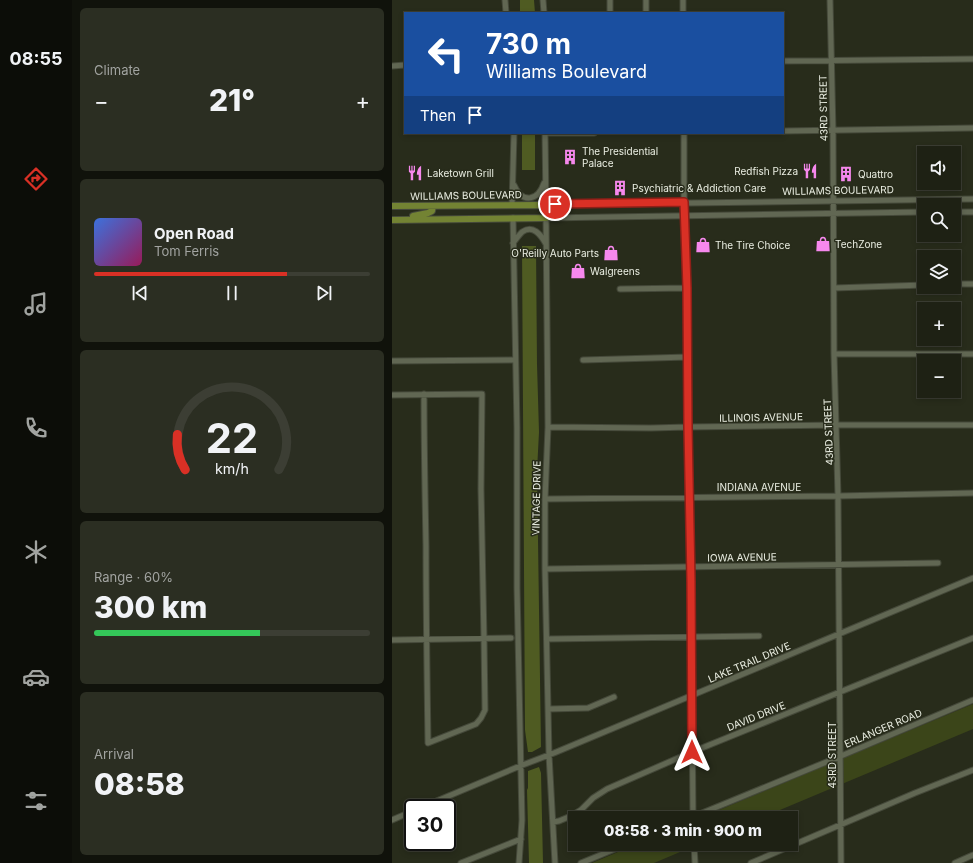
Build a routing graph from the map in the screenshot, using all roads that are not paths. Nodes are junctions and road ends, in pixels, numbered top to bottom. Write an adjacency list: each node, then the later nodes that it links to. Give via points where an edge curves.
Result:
1 (505, 0): 7 (street)
2 (544, 0): 8 (street)
3 (610, 0): 9 (street)
4 (646, 0): 10 (street)
5 (683, 0): 11 (street)
6 (830, 0): 13 (street, 43RD STREET)
7 (506, 12)
8 (544, 12)
9 (610, 12)
10 (646, 12)
11 (683, 12)
12 (973, 59): 13 (street)
13 (831, 60): 14 (street); 19 (street, 43RD STREET)
14 (784, 61)
15 (404, 65): 16 (street)
16 (392, 66)
17 (973, 128): 19 (street)
18 (784, 131): 19 (street)
19 (833, 131): 26 (street, 43RD STREET)
20 (514, 134): 24 (street, VINTAGE DRIVE)
21 (545, 134): 23 (street, VINTAGE DRIVE)
22 (684, 134): 27 (street)
23 (546, 177): 24 (street, via 539,193 530,197 520,194); 29 (street, VINTAGE DRIVE)
24 (513, 182): 28 (street, VINTAGE DRIVE)
25 (973, 199): 26 (street, WILLIAMS BOULEVARD)
26 (833, 200): 27 (street, WILLIAMS BOULEVARD); 35 (street, 43RD STREET)
27 (684, 202): 29 (street, WILLIAMS BOULEVARD); 36 (street)
28 (512, 205): 29 (main road, WILLIAMS BOULEVARD); 31 (main road, WILLIAMS BOULEVARD); 37 (main road, VINTAGE DRIVE)
29 (546, 205): 38 (main road, VINTAGE DRIVE)
30 (392, 206): 31 (main road, WILLIAMS BOULEVARD)
31 (433, 206): 39 (main road, via 432,211 428,213)
32 (917, 212): 35 (street)
33 (961, 212): 34 (street)
34 (973, 212)
35 (833, 214): 36 (street); 46 (street, 43RD STREET)
36 (684, 216): 38 (street); 45 (street)
37 (512, 218): 38 (main road); 39 (main road); 40 (street, VINTAGE DRIVE)
38 (546, 218): 41 (street, VINTAGE DRIVE)
39 (393, 220)
40 (513, 243): 41 (street, via 520,233 530,230 538,232); 51 (street, VINTAGE DRIVE)
41 (546, 245): 58 (street, VINTAGE DRIVE)
42 (961, 284): 43 (street)
43 (973, 284)
44 (917, 285): 46 (street)
45 (687, 288): 47 (street); 50 (street)
46 (834, 288): 48 (street, 43RD STREET)
47 (620, 289)
48 (834, 354): 49 (street); 56 (street, 43RD STREET)
49 (973, 354)
50 (688, 357): 52 (street); 59 (street)
51 (515, 360): 53 (street); 86 (street, VINTAGE DRIVE)
52 (583, 360)
53 (392, 361)
54 (424, 394): 55 (street); 74 (street, via 482,394); 77 (street)
55 (392, 395)
56 (837, 425): 57 (street, ILLINOIS AVENUE); 59 (street, ILLINOIS AVENUE); 61 (street, 43RD STREET)
57 (973, 425)
58 (548, 427): 59 (street, ILLINOIS AVENUE); 63 (street, VINTAGE DRIVE)
59 (688, 427): 62 (street)
60 (973, 493): 61 (street, INDIANA AVENUE)
61 (838, 496): 62 (street, INDIANA AVENUE); 65 (street, 43RD STREET)
62 (689, 497): 63 (street, INDIANA AVENUE); 66 (street)
63 (545, 499): 67 (street, VINTAGE DRIVE)
64 (938, 563): 65 (street, IOWA AVENUE)
65 (839, 565): 66 (street, IOWA AVENUE); 69 (street, 43RD STREET)
66 (691, 567): 67 (street, IOWA AVENUE); 71 (street)
67 (545, 569): 75 (street, VINTAGE DRIVE)
68 (973, 578): 69 (street, LAKE TRAIL DRIVE)
69 (840, 634): 78 (street, 43RD STREET); 79 (street, LAKE TRAIL DRIVE)
70 (760, 636): 71 (street)
71 (691, 637): 75 (street); 79 (street)
72 (511, 638): 74 (street)
73 (973, 638): 78 (street, DAVID DRIVE)
74 (484, 639): 77 (street); 77 (street, via 485,710 481,718 476,724 428,743)
75 (547, 639): 82 (street, VINTAGE DRIVE)
76 (392, 640): 77 (street)
77 (426, 640)
78 (840, 691): 83 (street, DAVID DRIVE); 85 (street, 43RD STREET)
79 (692, 695): 83 (street); 84 (street, LAKE TRAIL DRIVE)
80 (614, 697): 82 (street, via 588,708)
81 (973, 700): 85 (street, ERLANGER ROAD)
82 (548, 709): 84 (street, VINTAGE DRIVE)
83 (692, 752): 89 (street); 93 (street, DAVID DRIVE, via 607,789 581,810)
84 (549, 755): 86 (street, LAKE TRAIL DRIVE); 93 (street, VINTAGE DRIVE)
85 (841, 756): 90 (street, ERLANGER ROAD); 94 (street, 43RD STREET)
86 (520, 766): 88 (street, LAKE TRAIL DRIVE); 95 (street, VINTAGE DRIVE)
87 (973, 770): 94 (street)
88 (441, 799)
89 (692, 811)
90 (709, 811)
91 (404, 815): 92 (street)
92 (392, 820)
93 (553, 822): 101 (street, VINTAGE DRIVE)
94 (841, 825): 104 (street); 105 (street, 43RD STREET)
95 (522, 839): 99 (street); 100 (street, VINTAGE DRIVE)
96 (610, 851): 102 (street)
97 (694, 851): 103 (street)
98 (973, 856): 106 (street)
99 (461, 863)
100 (520, 863)
101 (555, 863)
102 (581, 863)
103 (695, 863)
104 (751, 863)
105 (842, 863)
106 (955, 863)

